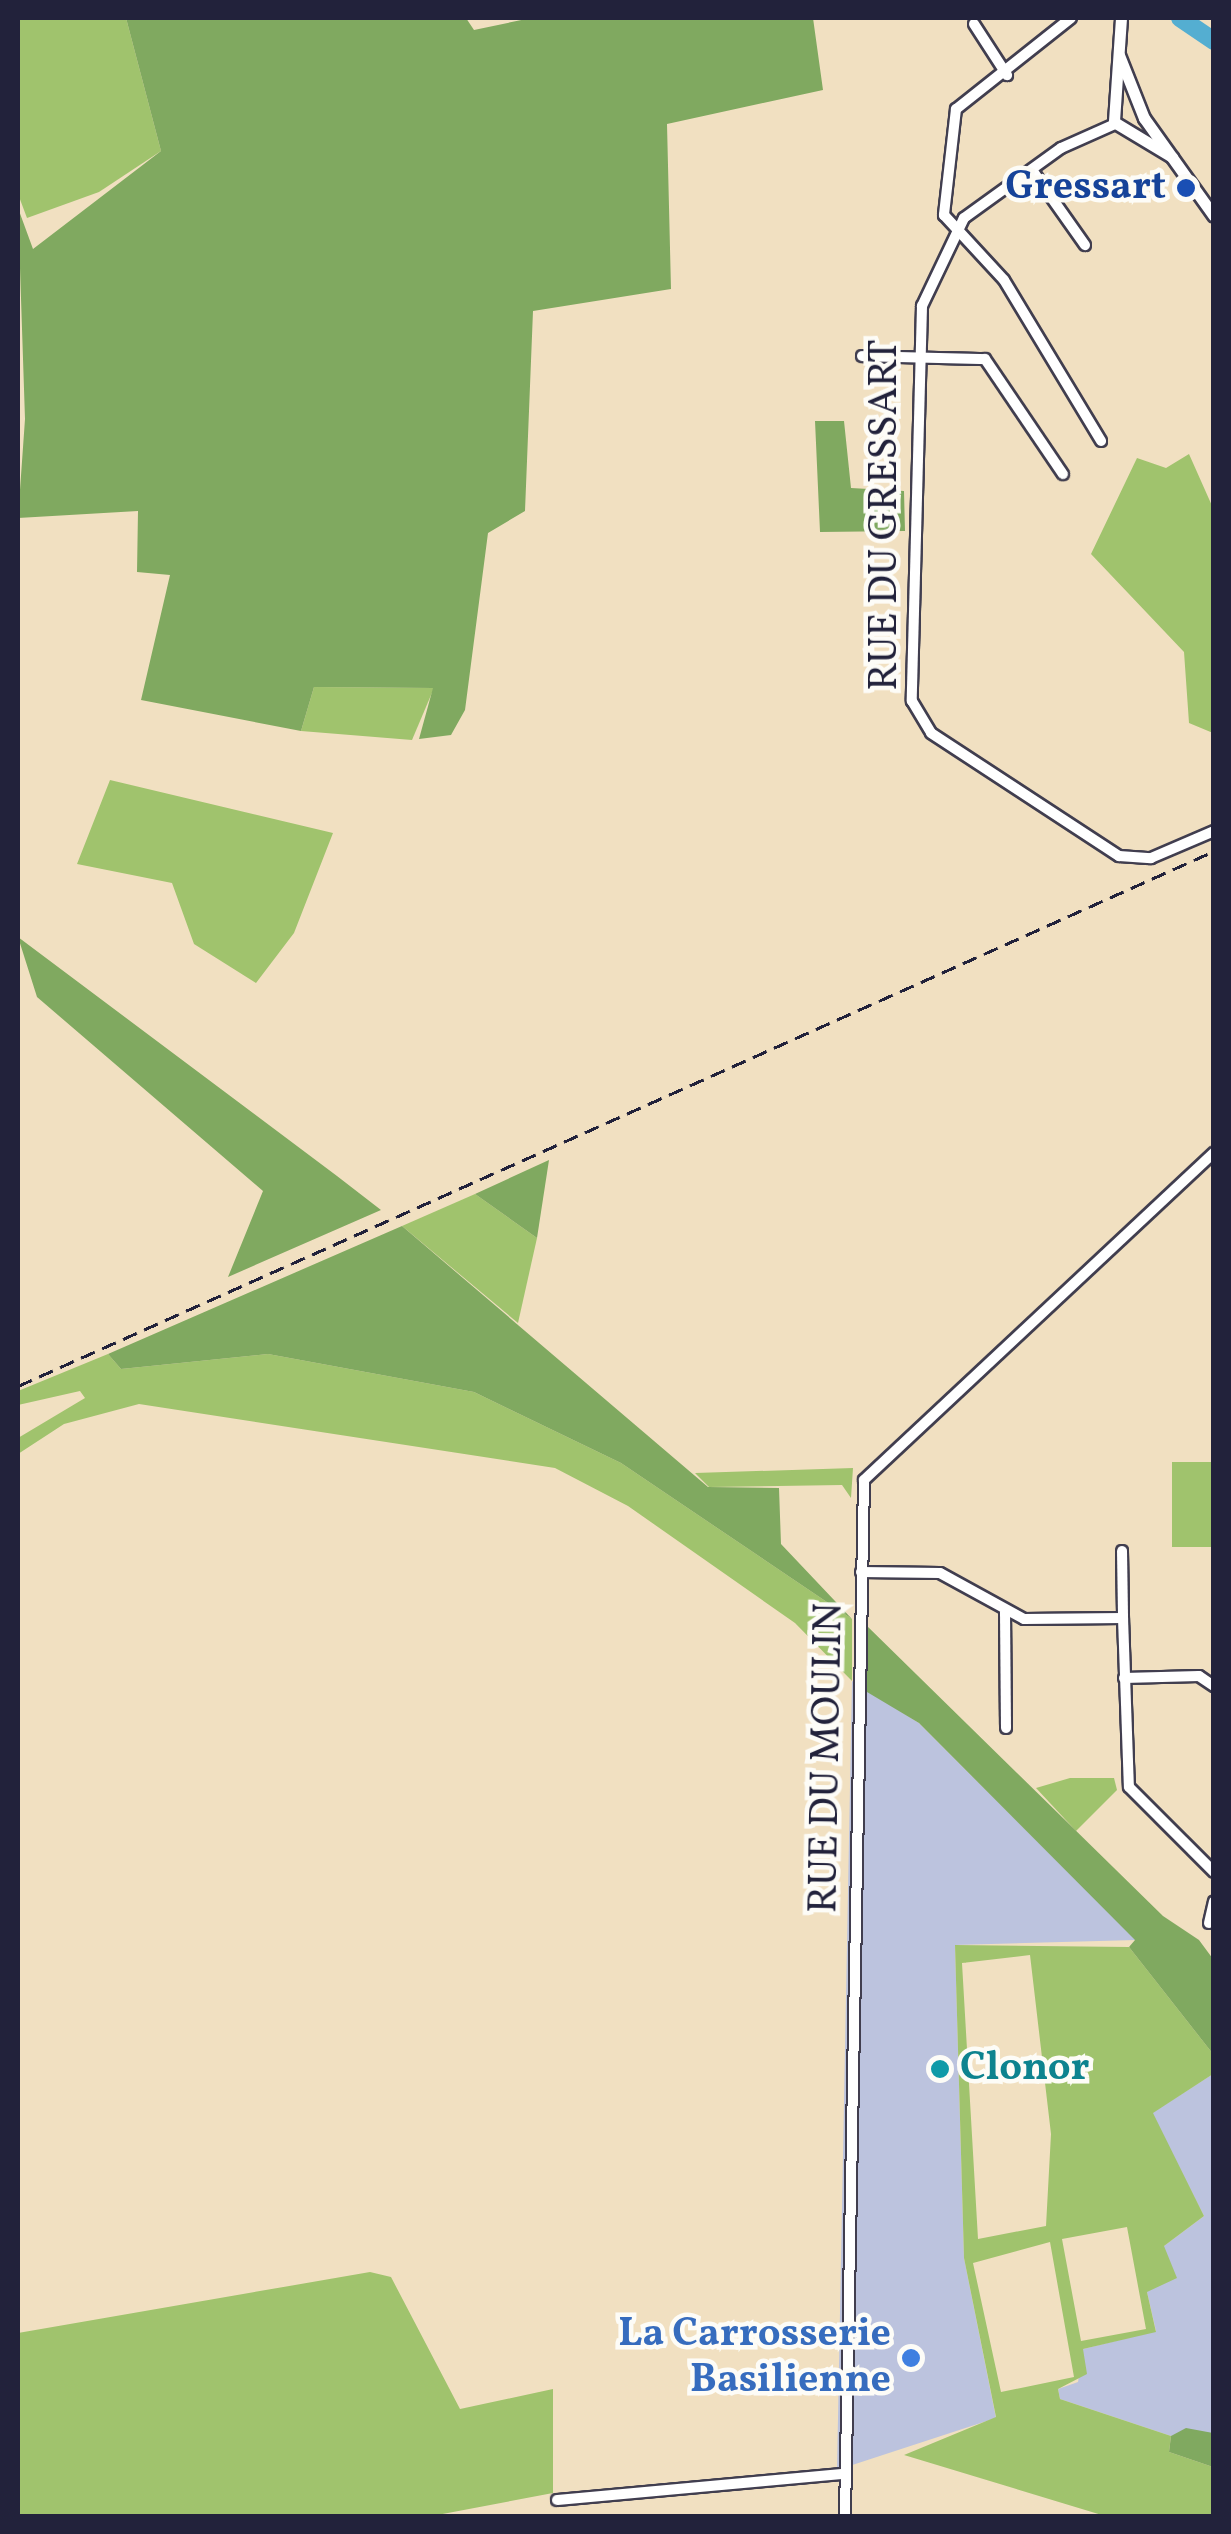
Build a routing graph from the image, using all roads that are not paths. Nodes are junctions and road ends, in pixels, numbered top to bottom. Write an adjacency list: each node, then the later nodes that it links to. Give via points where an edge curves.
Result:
1 (1072, 18): 5 (street)
2 (1121, 18): 4 (street)
3 (974, 24): 5 (street)
4 (1119, 55): 6 (street); 7 (street)
5 (1008, 75): 14 (street, via 954,114 944,208)
6 (1137, 102): 7 (street); 8 (street)
7 (1117, 105): 9 (street)
8 (1144, 118): 10 (street); 11 (street)
9 (1116, 124): 10 (street); 12 (street, RUE DU GRESSART)
10 (1134, 130): 11 (street)
11 (1176, 160): 13 (street)
12 (1032, 170): 14 (street, RUE DU GRESSART); 15 (street)
13 (1214, 216)
14 (953, 235): 17 (street, RUE DU GRESSART, via 920,313); 18 (street, via 1004,280)
15 (1085, 244)
16 (862, 356): 17 (street)
17 (914, 356): 19 (street, via 990,362); 20 (street, RUE DU GRESSART, via 917,717 1119,856 1151,858)
18 (1102, 440)
19 (1063, 474)
20 (1214, 831)
21 (1214, 1153): 23 (street, RUE DU MOULIN, via 869,1471)
22 (1122, 1551): 25 (street)
23 (861, 1572): 24 (street, via 940,1573); 32 (street, RUE DU MOULIN)
24 (1005, 1612): 25 (street); 28 (street)
25 (1123, 1618): 26 (street)
26 (1124, 1678): 27 (street, via 1199,1676); 29 (street, via 1132,1793)
27 (1214, 1686)
28 (1006, 1728)
29 (1214, 1872)
30 (1214, 1902): 31 (street)
31 (1209, 1923)
32 (846, 2474): 33 (street); 34 (street, RUE DU MOULIN)
33 (556, 2500)
34 (844, 2516)

